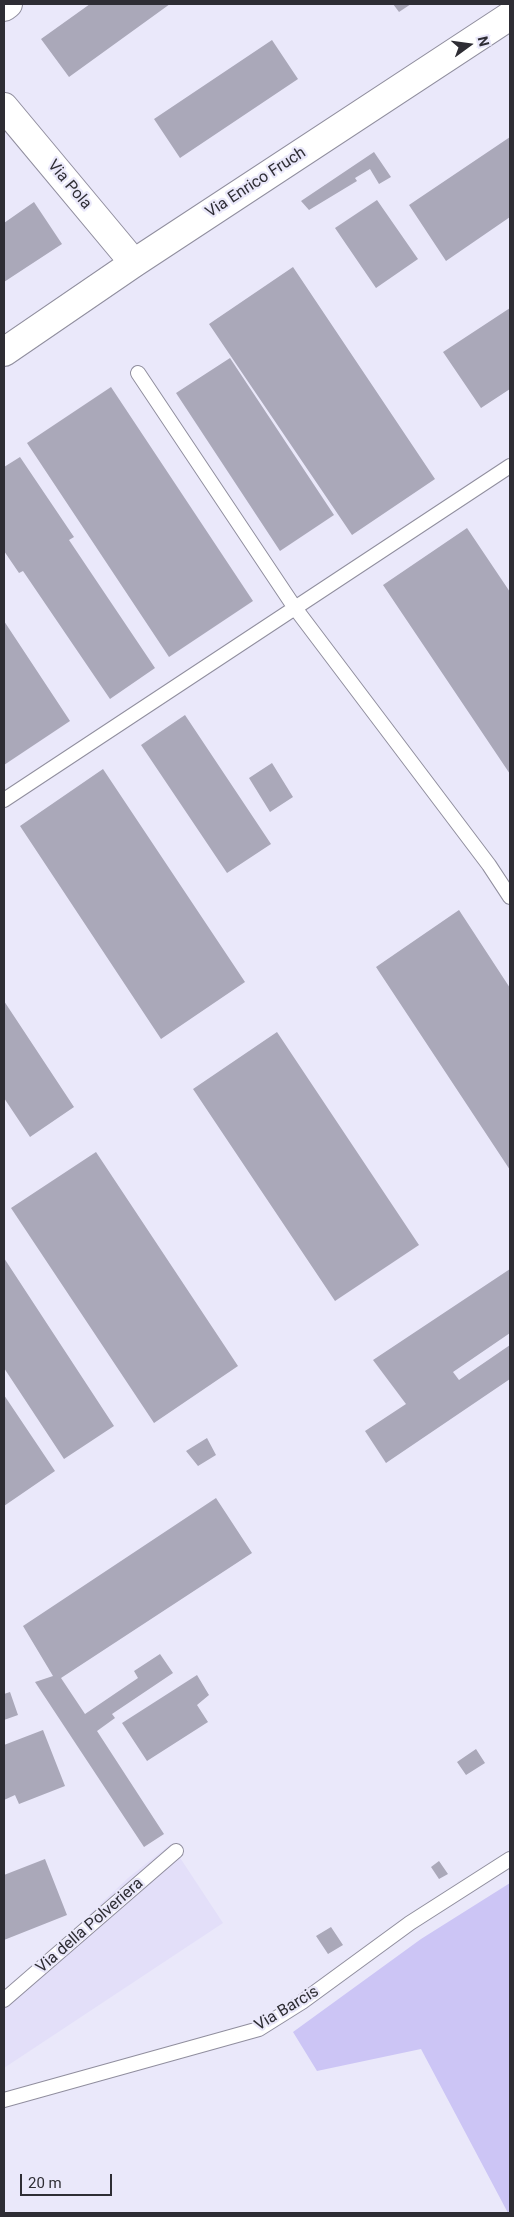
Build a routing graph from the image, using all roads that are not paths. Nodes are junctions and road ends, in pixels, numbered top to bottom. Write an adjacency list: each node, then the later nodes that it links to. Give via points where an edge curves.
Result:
1 (8, 4): 2 (street)
2 (4, 7)
3 (510, 16): 5 (street, Via Enrico Fruch)
4 (4, 107): 5 (street, Via Pola)
5 (134, 263): 6 (street, Via Enrico Fruch)
6 (4, 352)
7 (138, 374): 9 (lane)
8 (510, 466): 9 (lane)
9 (295, 608): 10 (lane); 11 (lane)
10 (4, 800)
11 (510, 897)
12 (176, 1851): 14 (lane, Via della Polveriera)
13 (510, 1860): 15 (lane, Via Barcis, via 410,1923 302,2002 259,2029)
14 (4, 2000)
15 (4, 2100)

